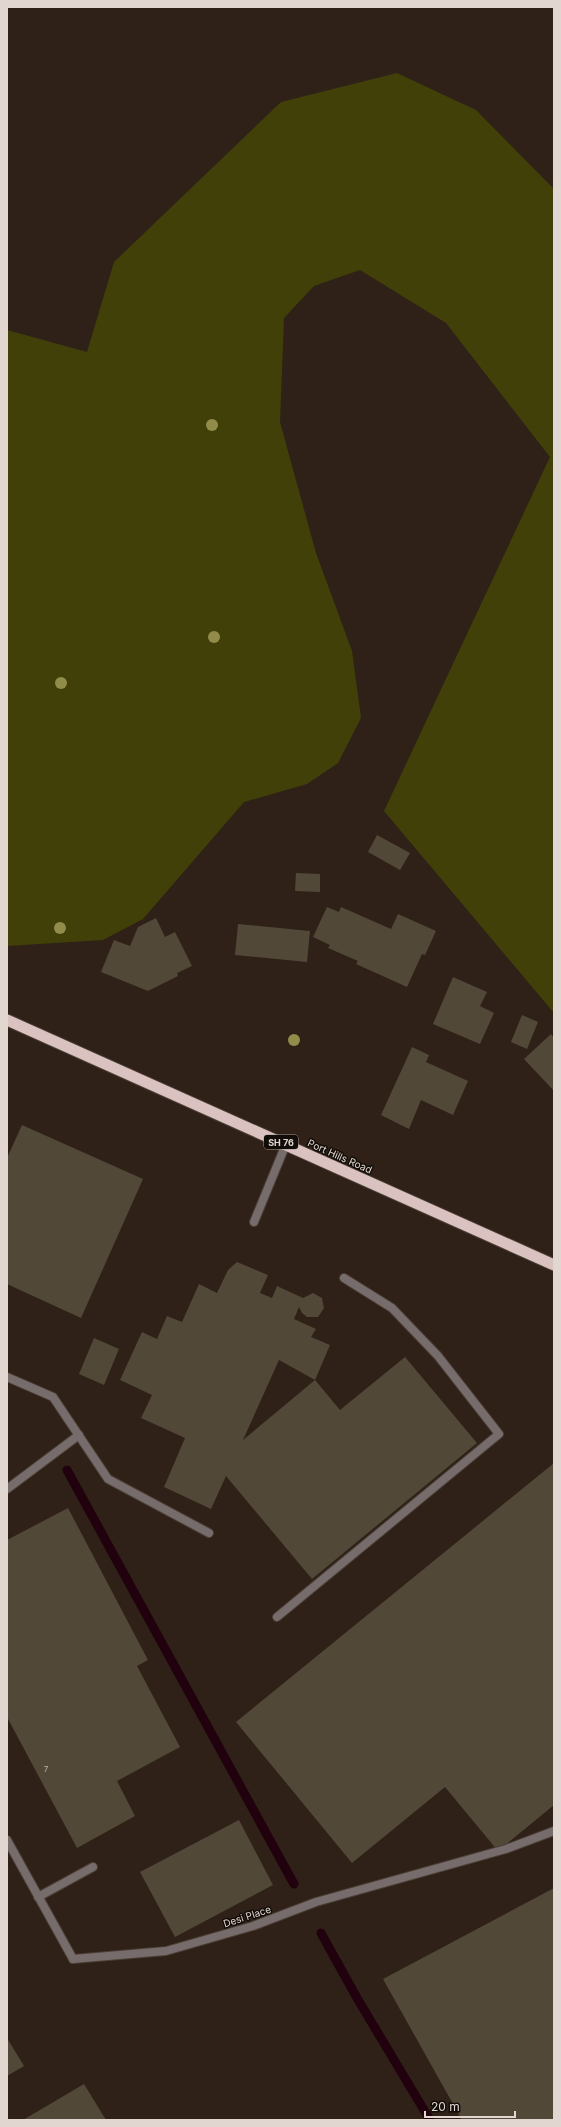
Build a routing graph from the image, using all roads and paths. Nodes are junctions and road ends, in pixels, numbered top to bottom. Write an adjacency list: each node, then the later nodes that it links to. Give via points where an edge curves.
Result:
1 (7, 1020): 2 (highway, Port Hills Road / SH 76)
2 (286, 1144): 3 (street); 4 (highway, Port Hills Road / SH 76)
3 (254, 1222)
4 (554, 1264)
5 (344, 1278): 10 (street, via 392,1308 438,1356 499,1434)
6 (7, 1377): 7 (street, via 53,1397)
7 (79, 1435): 8 (street); 9 (street, via 108,1479)
8 (7, 1489)
9 (210, 1533)
10 (277, 1617)
11 (554, 1831): 14 (street, Desi Place, via 506,1849 316,1902 253,1926 166,1951 73,1959)
12 (7, 1840): 14 (street, Desi Place)
13 (93, 1867): 14 (street)
14 (38, 1897)

